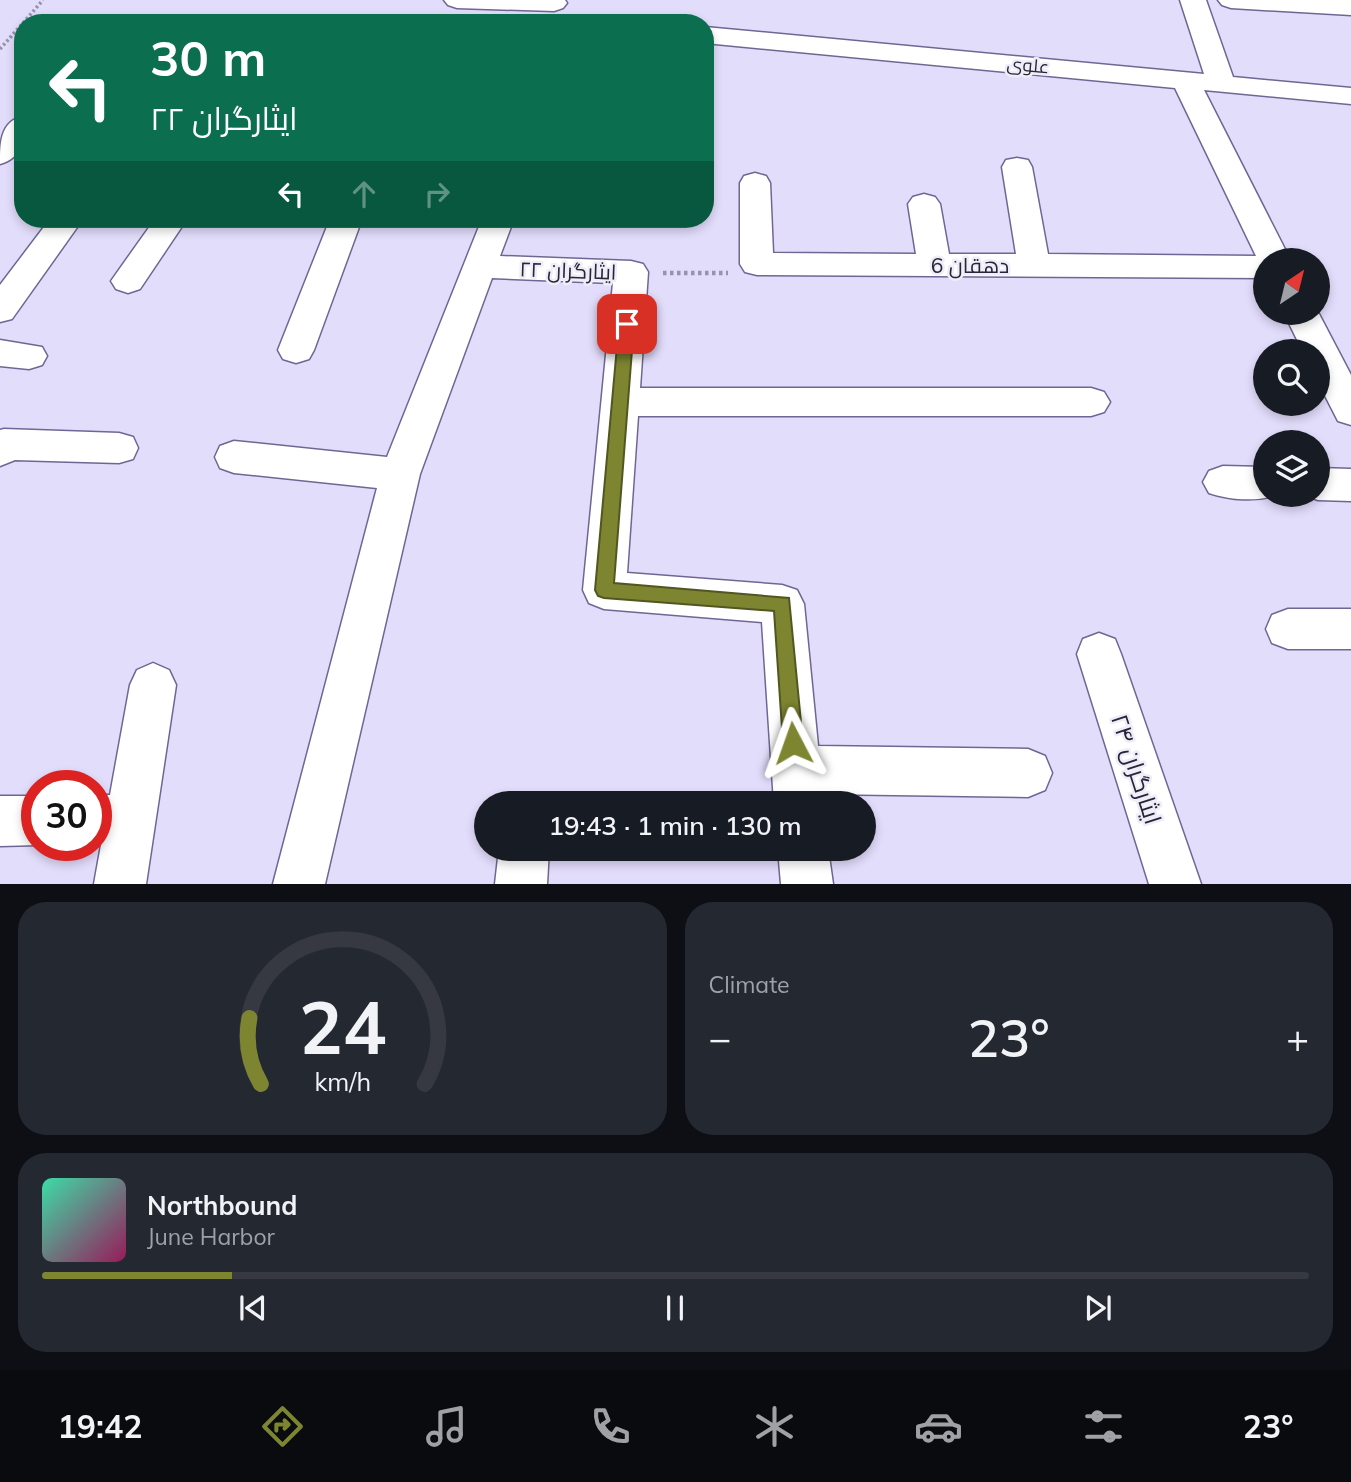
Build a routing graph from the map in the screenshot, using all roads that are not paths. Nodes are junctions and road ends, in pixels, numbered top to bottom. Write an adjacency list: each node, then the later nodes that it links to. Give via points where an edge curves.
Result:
1 (457, 0): 5 (street)
2 (1193, 0): 8 (street)
3 (1231, 0): 4 (street)
4 (1351, 7)
5 (552, 14)
6 (714, 36): 7 (street, علوی)
7 (1185, 80): 8 (street, علوی); 19 (street)
8 (1222, 83): 9 (street, علوی)
9 (1351, 96)
10 (14, 137): 11 (street)
11 (0, 155)
12 (1017, 167): 22 (street)
13 (755, 183): 20 (street, دهقان 6, via 757,264)
14 (923, 204): 20 (street)
15 (60, 228): 25 (street)
16 (165, 228): 24 (street)
17 (343, 228): 27 (street)
18 (494, 228): 21 (street)
19 (1269, 248)
20 (934, 265): 22 (street, دهقان 6)
21 (479, 266): 28 (street, ایثارگران ۲۲, via 631,272); 34 (street)
22 (1034, 266): 23 (street, دهقان 6)
23 (1253, 267)
24 (128, 281)
25 (0, 310)
26 (1308, 326): 30 (street)
27 (296, 350)
28 (620, 402): 29 (street); 44 (street, ایثارگران ۲۲, via 604,590 782,604)
29 (1091, 402)
30 (1351, 410)
31 (119, 448): 32 (street, via 4,444)
32 (0, 451)
33 (234, 457): 34 (street)
34 (401, 474): 51 (street)
35 (1223, 482): 36 (street)
36 (1253, 483)
37 (1330, 484): 38 (street)
38 (1351, 485)
39 (1288, 629): 40 (street)
40 (1351, 629)
41 (1100, 654): 54 (street, ایثارگران ۲۴)
42 (153, 685): 45 (street)
43 (1028, 773): 44 (street)
44 (797, 787)
45 (114, 820): 50 (street)
46 (0, 821): 47 (street)
47 (21, 821)
48 (523, 861): 52 (street)
49 (804, 861): 53 (street)
50 (120, 884)
51 (299, 884)
52 (521, 884)
53 (807, 884)
54 (1175, 884)

